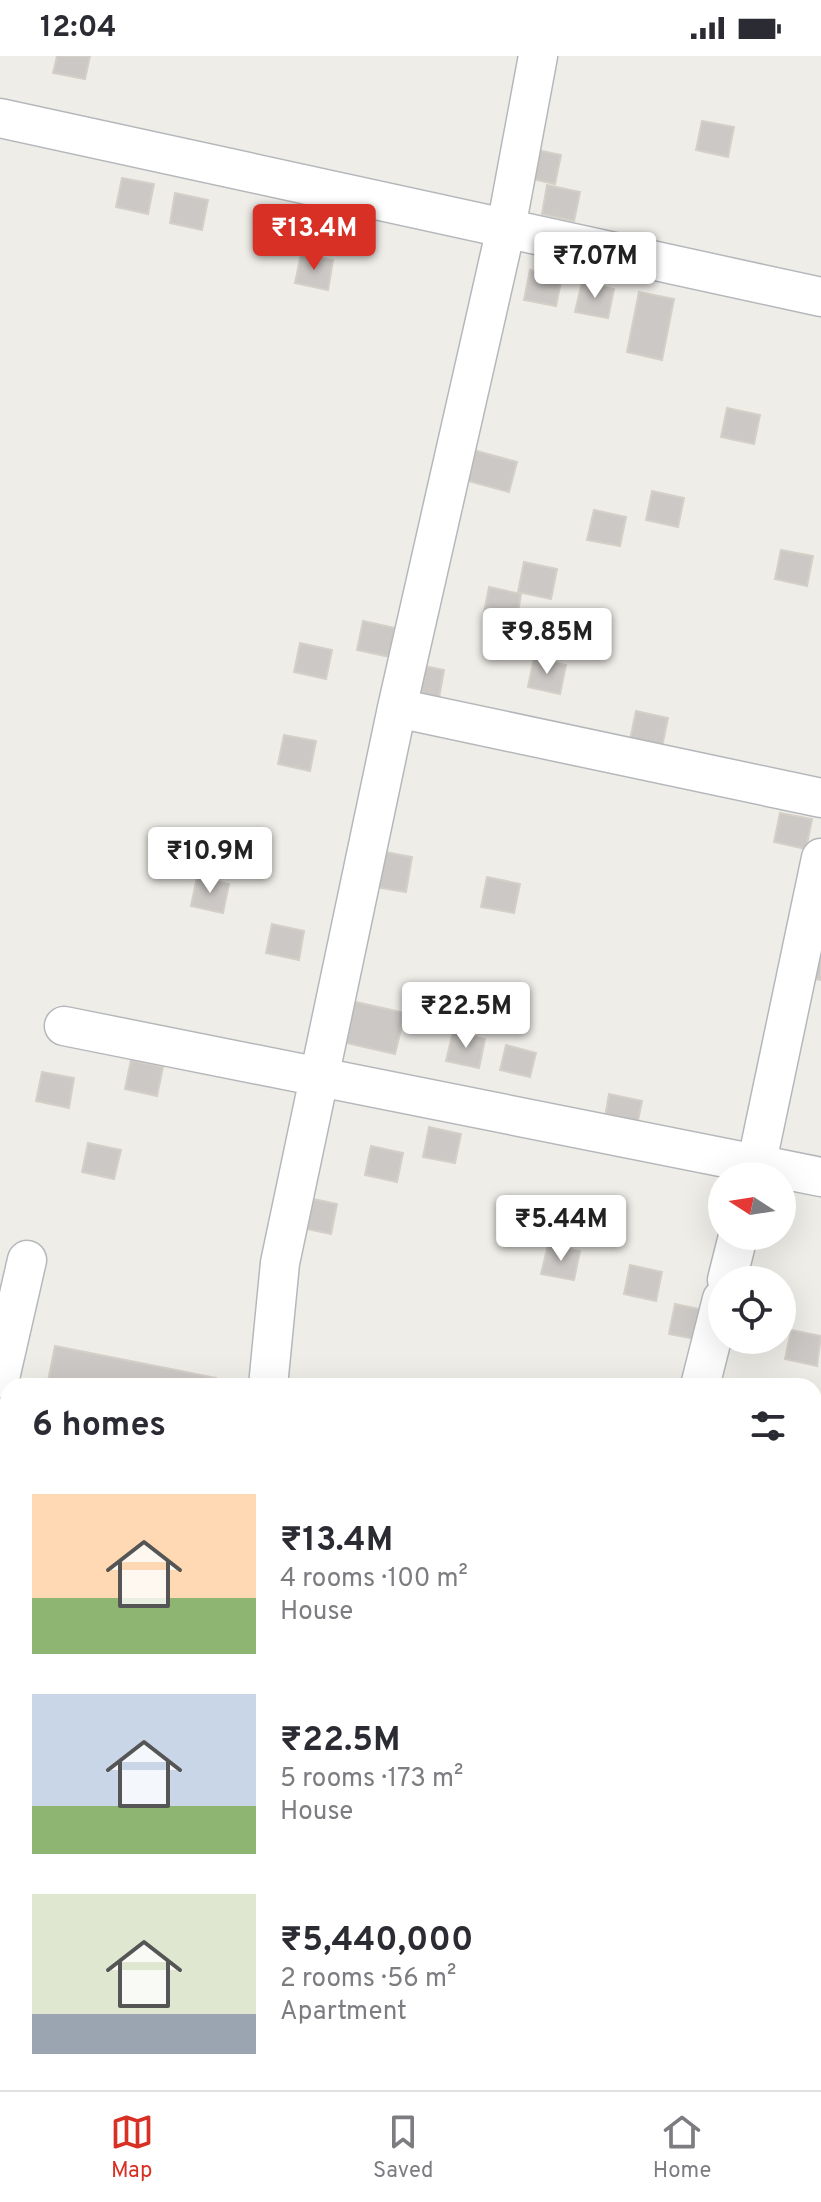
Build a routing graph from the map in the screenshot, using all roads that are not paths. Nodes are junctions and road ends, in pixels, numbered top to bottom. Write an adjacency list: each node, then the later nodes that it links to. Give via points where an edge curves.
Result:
1 (538, 56): 3 (street)
2 (0, 118): 3 (street)
3 (506, 228): 4 (street); 5 (street)
4 (821, 297)
5 (397, 708): 6 (street); 9 (street)
6 (821, 798)
7 (821, 858): 11 (street)
8 (64, 1026): 9 (street)
9 (320, 1078): 10 (street); 17 (street, via 280,1263)
10 (717, 1162)
11 (757, 1162)
12 (796, 1174): 13 (street)
13 (821, 1177)
14 (27, 1260): 16 (street)
15 (708, 1354): 18 (street)
16 (0, 1378)
17 (269, 1378)
18 (702, 1378)

